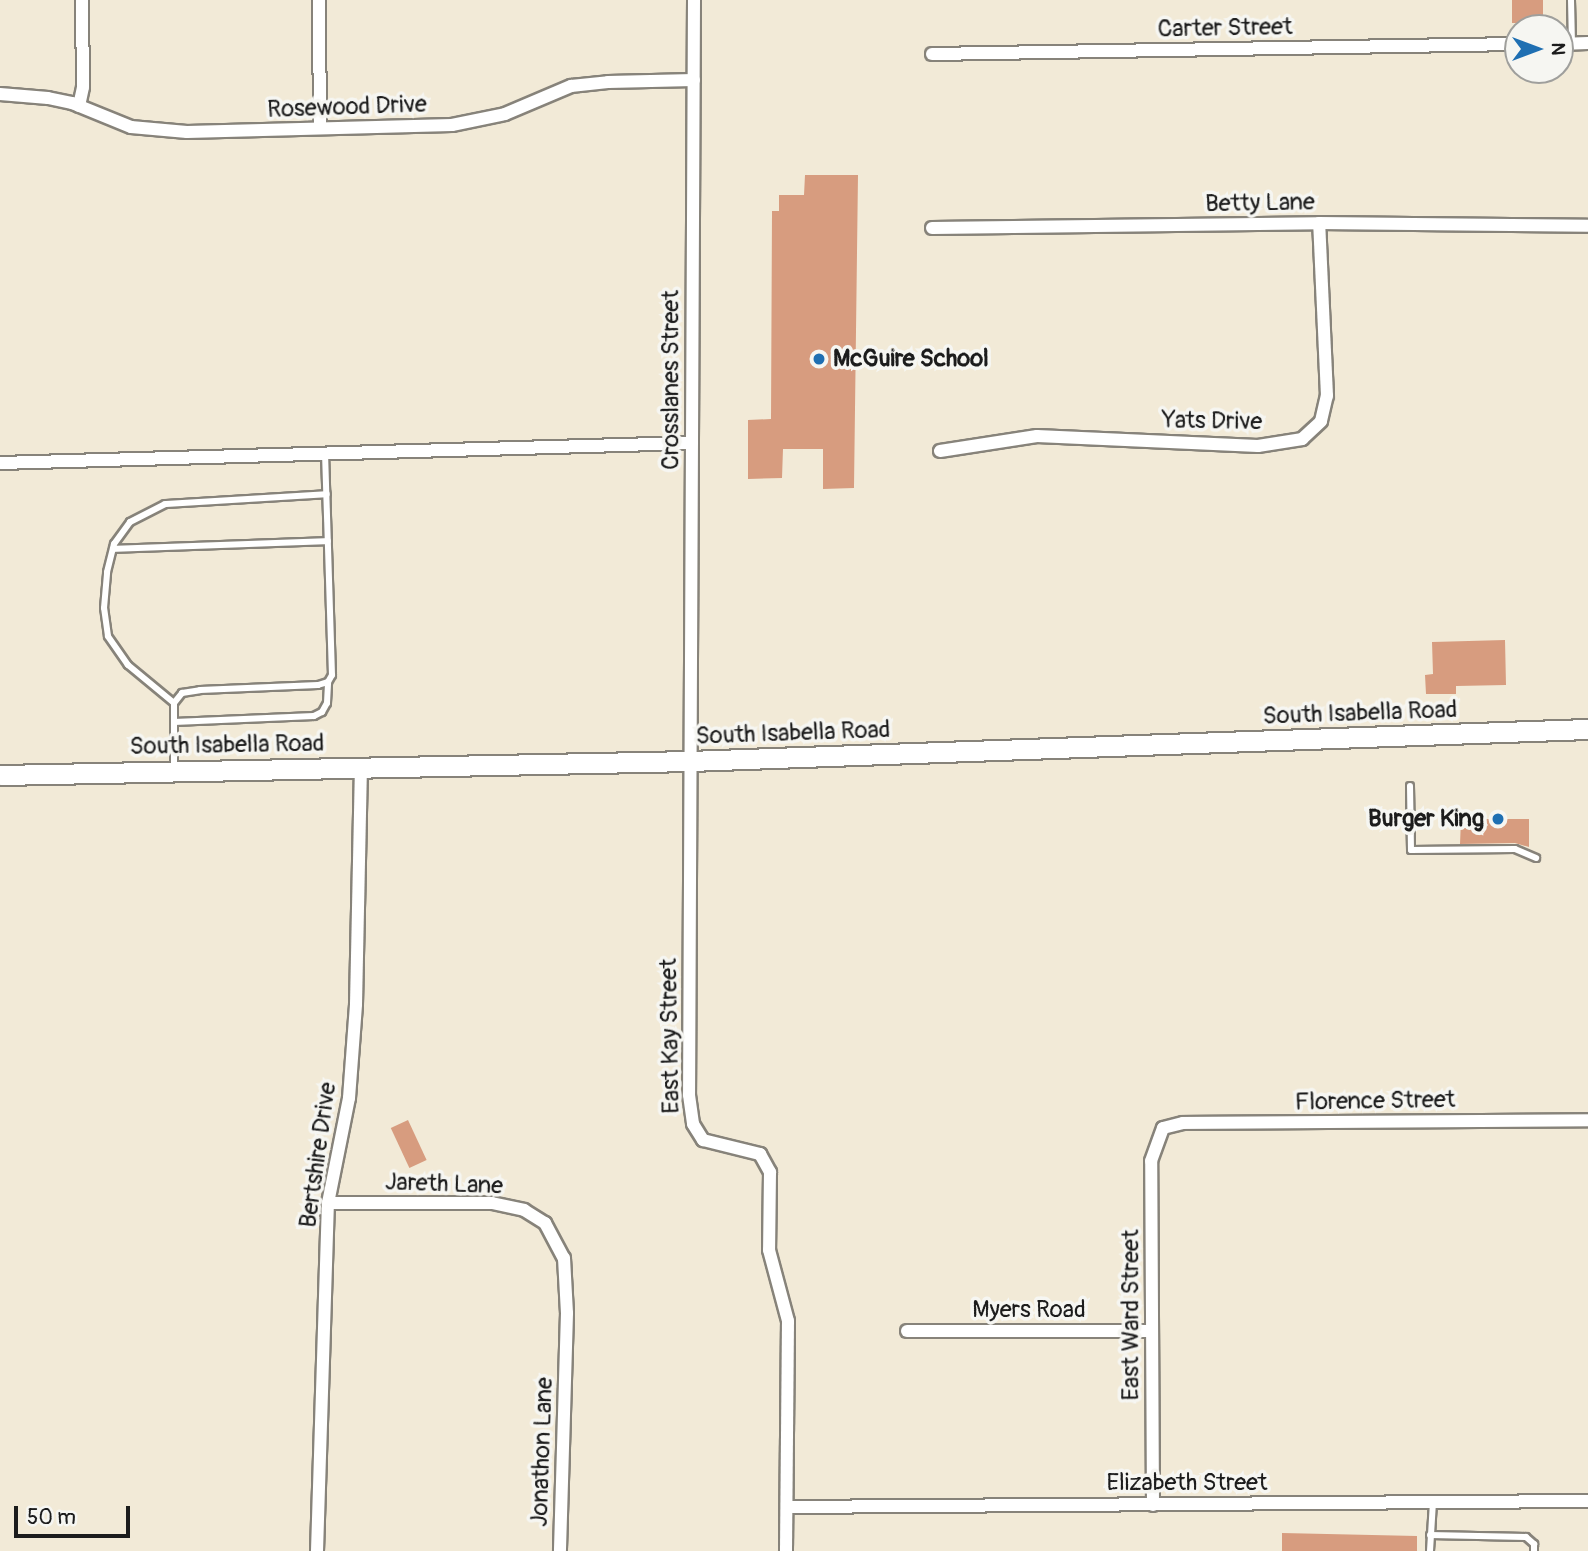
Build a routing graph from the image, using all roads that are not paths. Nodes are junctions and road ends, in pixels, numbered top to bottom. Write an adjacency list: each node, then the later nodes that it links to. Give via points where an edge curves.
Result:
1 (82, 0): 8 (street)
2 (319, 0): 9 (street)
3 (694, 0): 6 (street, Crosslanes Street)
4 (1504, 44): 5 (street, Carter Street)
5 (932, 54)
6 (694, 80): 9 (street, Rosewood Drive, via 571,86 482,121); 13 (street, Crosslanes Street)
7 (0, 94): 8 (street, Rosewood Drive, via 48,97)
8 (79, 106): 9 (street, Rosewood Drive, via 131,127 158,131)
9 (320, 128)
10 (1319, 223): 11 (street, Betty Lane); 12 (street, Betty Lane); 14 (street, Yats Drive, via 1327,396 1321,421 1302,439 1258,446 1037,436)
11 (1588, 226)
12 (932, 228)
13 (692, 443): 15 (street); 24 (street, Crosslanes Street)
14 (940, 451)
15 (325, 454): 16 (street); 17 (lane)
16 (0, 463)
17 (327, 494): 18 (lane); 19 (lane, via 165,504 130,522)
18 (328, 541): 19 (lane); 20 (lane, via 332,675)
19 (113, 549): 21 (lane, via 104,608 108,636 128,665)
20 (328, 682): 21 (lane, via 200,690 183,693); 22 (lane, via 327,703 314,716)
21 (174, 703): 22 (lane)
22 (174, 722): 26 (lane)
23 (1588, 729): 24 (main road, South Isabella Road)
24 (689, 761): 25 (main road, South Isabella Road); 39 (street, East Kay Street, via 693,1124 703,1140 761,1154 770,1172 769,1250 788,1321)
25 (361, 766): 26 (main road, South Isabella Road); 32 (street, Bertshire Drive, via 361,876 349,1098)
26 (174, 771): 27 (main road, South Isabella Road)
27 (0, 775)
28 (1410, 786): 29 (lane, via 1411,850 1515,849)
29 (1536, 858)
30 (1588, 1120): 31 (street, Florence Street, via 1183,1124)
31 (1163, 1128): 34 (street, East Ward Street, via 1151,1161)
32 (328, 1203): 35 (street, Jareth Lane, via 492,1203 524,1210 545,1223 564,1258); 41 (street, Bertshire Drive)
33 (907, 1331): 34 (street, Myers Road)
34 (1151, 1331): 38 (street, East Ward Street)
35 (566, 1354): 42 (street, Jonathon Lane)
36 (1588, 1501): 37 (street, Elizabeth Street)
37 (1433, 1502): 38 (street, Elizabeth Street); 40 (lane)
38 (1153, 1505): 39 (street, Elizabeth Street)
39 (787, 1507): 43 (street, East Kay Street)
40 (1430, 1535): 44 (lane); 45 (lane, via 1526,1537)
41 (317, 1551)
42 (560, 1551)
43 (786, 1551)
44 (1430, 1551)
45 (1534, 1551)

